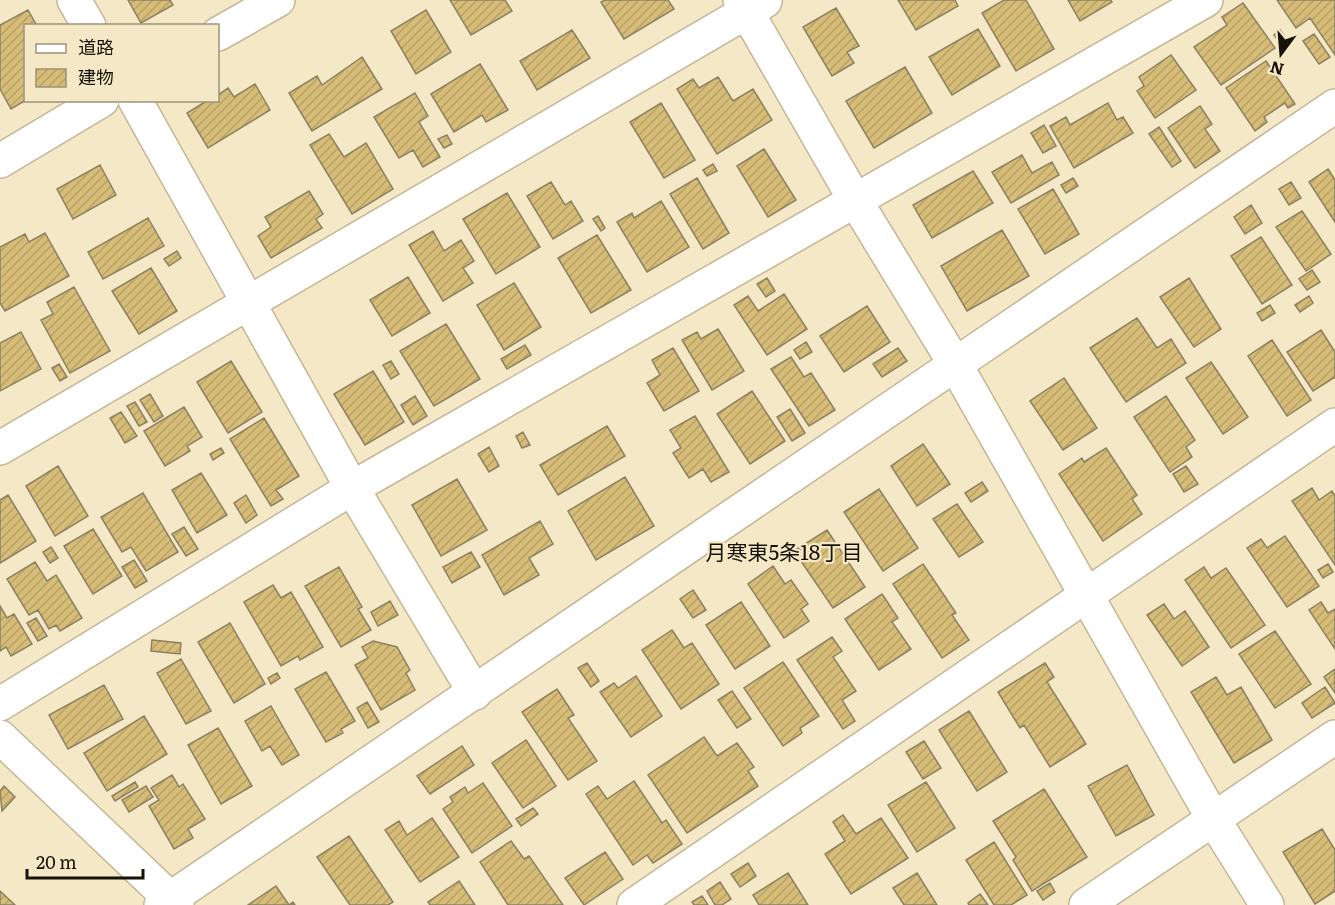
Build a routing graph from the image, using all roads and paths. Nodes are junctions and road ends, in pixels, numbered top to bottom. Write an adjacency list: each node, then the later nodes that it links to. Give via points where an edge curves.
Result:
1 (74, 0): 5 (street)
2 (278, 0): 6 (street)
3 (1206, 0): 11 (street)
4 (751, 4): 11 (street); 12 (street)
5 (88, 24)
6 (219, 33)
7 (99, 102): 10 (street)
8 (136, 102): 12 (street)
9 (1335, 106): 13 (street)
10 (0, 161)
11 (855, 200): 13 (street); 16 (street)
12 (249, 303): 15 (street); 16 (street)
13 (955, 364): 17 (street); 18 (street)
14 (1335, 425): 17 (street)
15 (0, 448)
16 (352, 488): 18 (street); 19 (street)
17 (1087, 595): 22 (street); 23 (street)
18 (475, 693): 24 (street)
19 (0, 704)
20 (0, 737): 24 (street)
21 (1335, 738): 22 (street)
22 (1214, 820): 25 (street); 26 (street)
23 (644, 902)
24 (169, 903)
25 (1086, 905)
26 (1267, 905)

